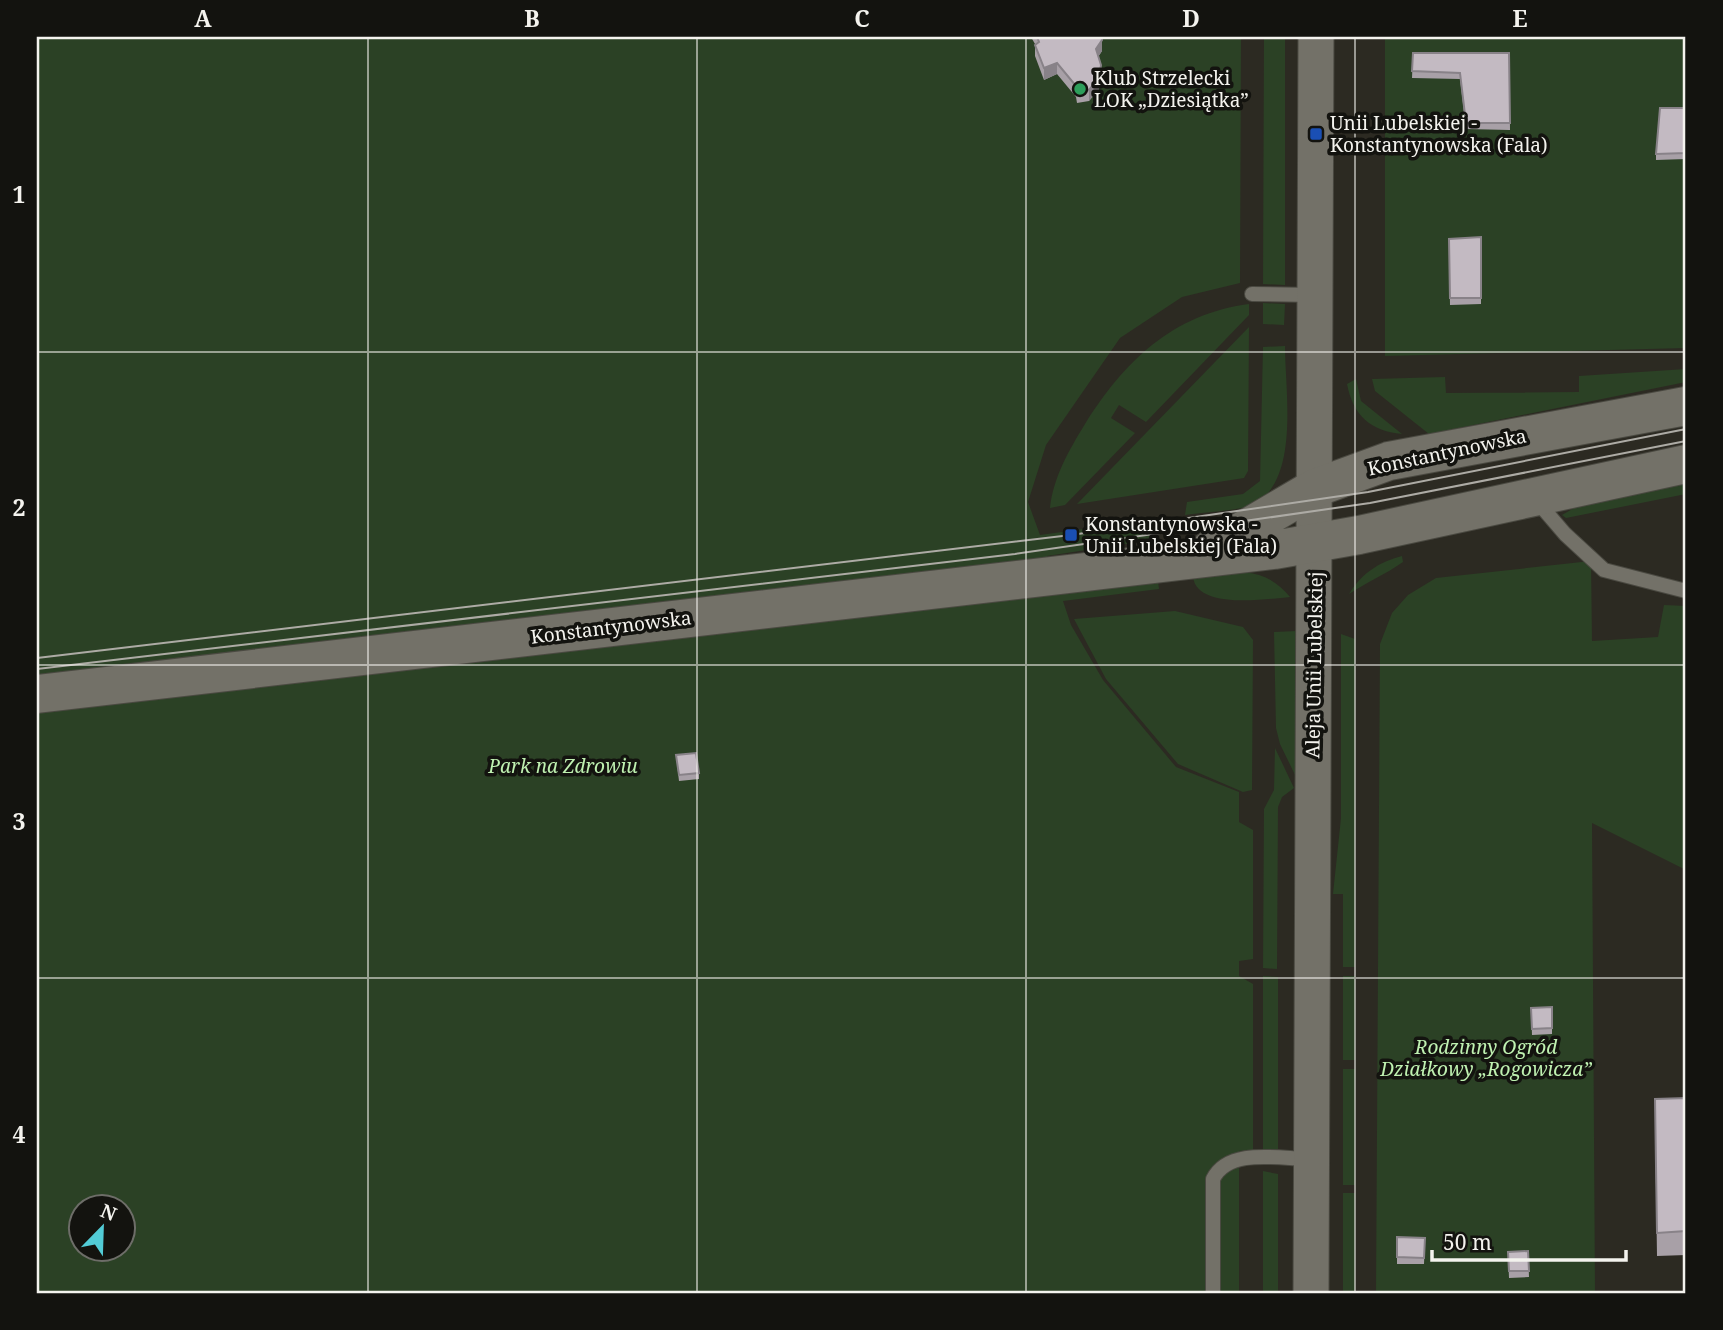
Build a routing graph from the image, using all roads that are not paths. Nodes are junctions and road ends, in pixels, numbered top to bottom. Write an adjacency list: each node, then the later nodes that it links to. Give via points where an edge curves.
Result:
1 (1316, 37): 3 (street, Aleja Unii Lubelskiej)
2 (1252, 294): 3 (lane)
3 (1315, 295): 6 (street, Aleja Unii Lubelskiej)
4 (1686, 406): 6 (main road, Konstantynowska, via 1417,454)
5 (1686, 464): 7 (main road, Konstantynowska)
6 (1315, 488): 8 (street, Aleja Unii Lubelskiej); 9 (main road, Konstantynowska, via 1231,541)
7 (1533, 497): 8 (main road, Konstantynowska); 11 (lane, via 1604,570)
8 (1315, 544): 9 (main road, Konstantynowska); 14 (street, Aleja Unii Lubelskiej)
9 (1186, 560): 13 (main road, Konstantynowska)
10 (1686, 579): 11 (lane)
11 (1664, 584): 12 (lane)
12 (1686, 591)
13 (37, 694)
14 (1312, 1159): 15 (lane, via 1231,1160 1217,1171 1213,1180); 16 (street, Aleja Unii Lubelskiej)
15 (1213, 1293)
16 (1311, 1293)

